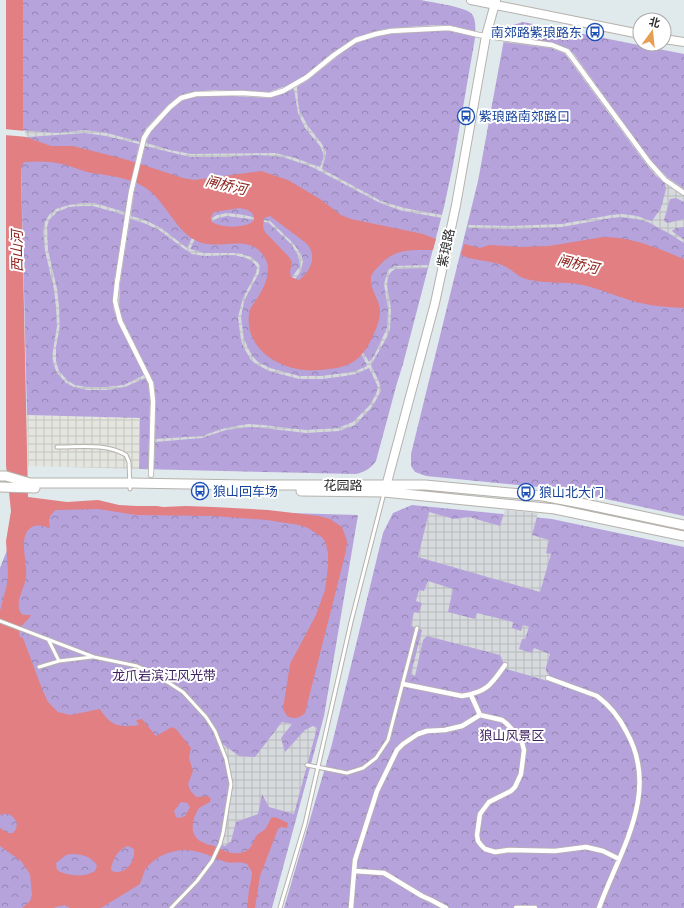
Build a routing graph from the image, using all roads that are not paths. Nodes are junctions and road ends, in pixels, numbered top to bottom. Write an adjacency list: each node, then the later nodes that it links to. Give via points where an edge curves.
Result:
1 (472, 0): 2 (street)
2 (495, 2): 3 (street); 4 (street, 紫琅路)
3 (632, 32)
4 (486, 36): 7 (street, via 552,46 567,51 649,162 665,180); 9 (street, via 449,28 376,34 356,40 307,78 283,91 270,95 214,93 180,98 148,130 131,192 115,301 120,321 151,383); 14 (street, 紫琅路, via 465,158 435,303)
5 (672, 40): 6 (street)
6 (684, 42)
7 (684, 193)
8 (57, 447): 12 (lane, via 119,450 126,455 129,462)
9 (151, 475)
10 (3, 476): 11 (main road, 花园路)
11 (30, 486): 12 (main road, 花园路); 13 (main road, 花园路)
12 (130, 486): 14 (main road, 花园路, via 246,485)
13 (3, 487)
14 (385, 489): 15 (main road, 花园路, via 425,485 543,496); 16 (main road, 花园路, via 555,509); 29 (lane, via 351,622)
15 (684, 525)
16 (684, 536)
17 (0, 621): 19 (lane)
18 (417, 628): 25 (lane)
19 (48, 639): 20 (lane); 21 (lane)
20 (94, 657): 21 (lane); 32 (lane, via 137,666 183,692 206,717 221,743 231,784 224,833 212,861)
21 (59, 661): 23 (lane)
22 (505, 665): 26 (street, via 489,687)
23 (39, 667)
24 (548, 678): 30 (street, via 597,696 618,717 632,740 640,786 634,821)
25 (403, 684): 26 (street, via 462,696); 29 (lane, via 388,740 376,758 363,768 347,773)
26 (471, 695): 27 (street)
27 (480, 716): 30 (street, via 506,723 521,739 524,750 521,774 515,787 488,802 480,814 476,835 481,846 495,852 522,849 556,851 586,847 603,851); 31 (street, via 462,726 418,734 397,750 377,791 355,860)
28 (307, 765): 29 (lane)
29 (318, 768): 33 (lane)
30 (618, 859): 38 (street)
31 (354, 871): 34 (street); 35 (street, via 384,873)
32 (171, 908)
33 (280, 908)
34 (351, 908)
35 (446, 908)
36 (516, 908): 37 (street)
37 (535, 908)
38 (599, 908)

